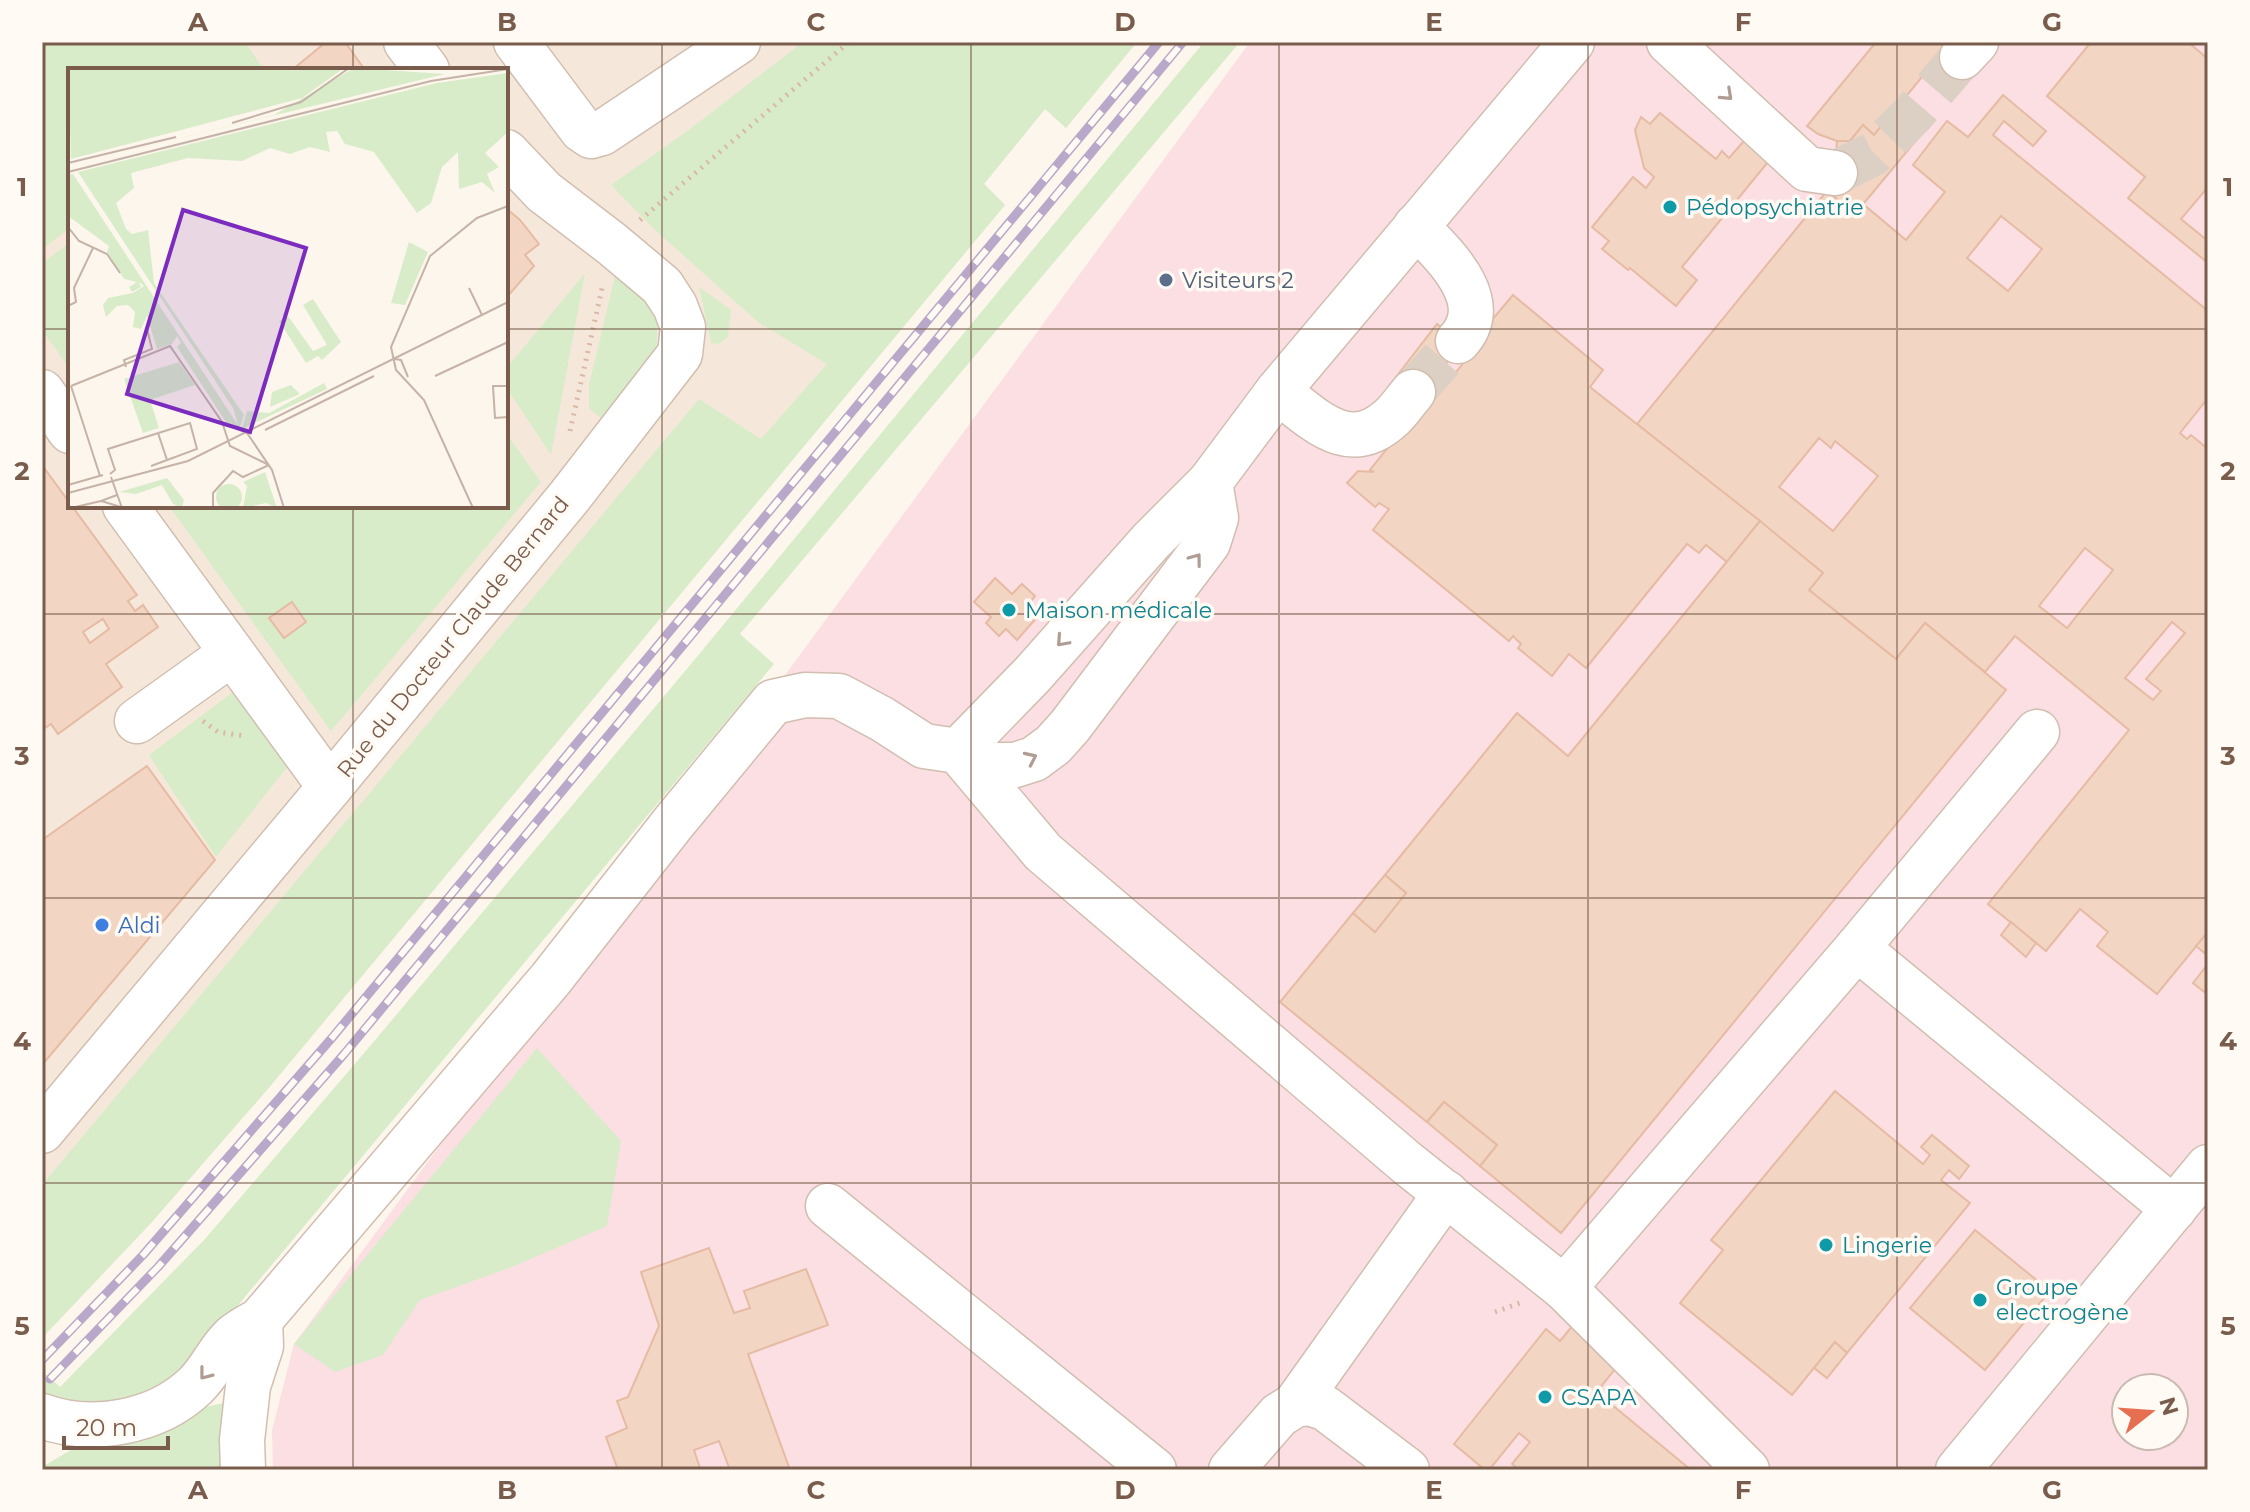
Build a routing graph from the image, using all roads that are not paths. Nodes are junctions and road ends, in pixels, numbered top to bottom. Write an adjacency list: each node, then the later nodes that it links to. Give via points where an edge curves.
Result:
1 (406, 42): 6 (street)
2 (516, 42): 3 (street, via 591,136)
3 (738, 42)
4 (1572, 42): 9 (street)
5 (1669, 42): 8 (street, one-way to 8, via 1807,169)
6 (426, 68)
7 (508, 154): 21 (street, Rue du Docteur Claude Bernard, via 544,192 662,286 683,327 680,354)
8 (1835, 173)
9 (1416, 226): 10 (street, via 1460,274 1468,295 1466,332); 11 (street)
10 (1458, 341)
11 (1278, 391): 13 (street, via 1331,431 1352,435 1373,431); 15 (street)
12 (42, 392): 14 (street)
13 (1413, 392)
14 (68, 428)
15 (1210, 482): 20 (street, one-way to 20); 20 (street, one-way to 15, via 983,765 1015,765 1053,745 1208,543 1216,518)
16 (126, 508): 17 (street)
17 (232, 653): 18 (street); 21 (street)
18 (153, 709)
19 (2037, 732): 22 (street)
20 (958, 751): 25 (street, via 1043,852); 29 (street, via 924,746 839,696 805,695 773,702 550,980)
21 (330, 787): 23 (street, Rue du Docteur Claude Bernard)
22 (1857, 948): 27 (street); 28 (street)
23 (42, 1131)
24 (2208, 1167): 27 (street)
25 (1446, 1193): 28 (street); 30 (street)
26 (828, 1206): 33 (street)
27 (2174, 1209): 37 (street)
28 (1564, 1288): 36 (street)
29 (260, 1320): 31 (street, one-way to 31, via 233,1337 197,1384 158,1411 78,1425); 32 (street, via 261,1346 248,1386)
30 (1295, 1405): 34 (street, via 1279,1415); 35 (street, via 1325,1408)
31 (42, 1416)
32 (243, 1470)
33 (1154, 1470)
34 (1231, 1470)
35 (1407, 1470)
36 (1747, 1470)
37 (1958, 1470)

